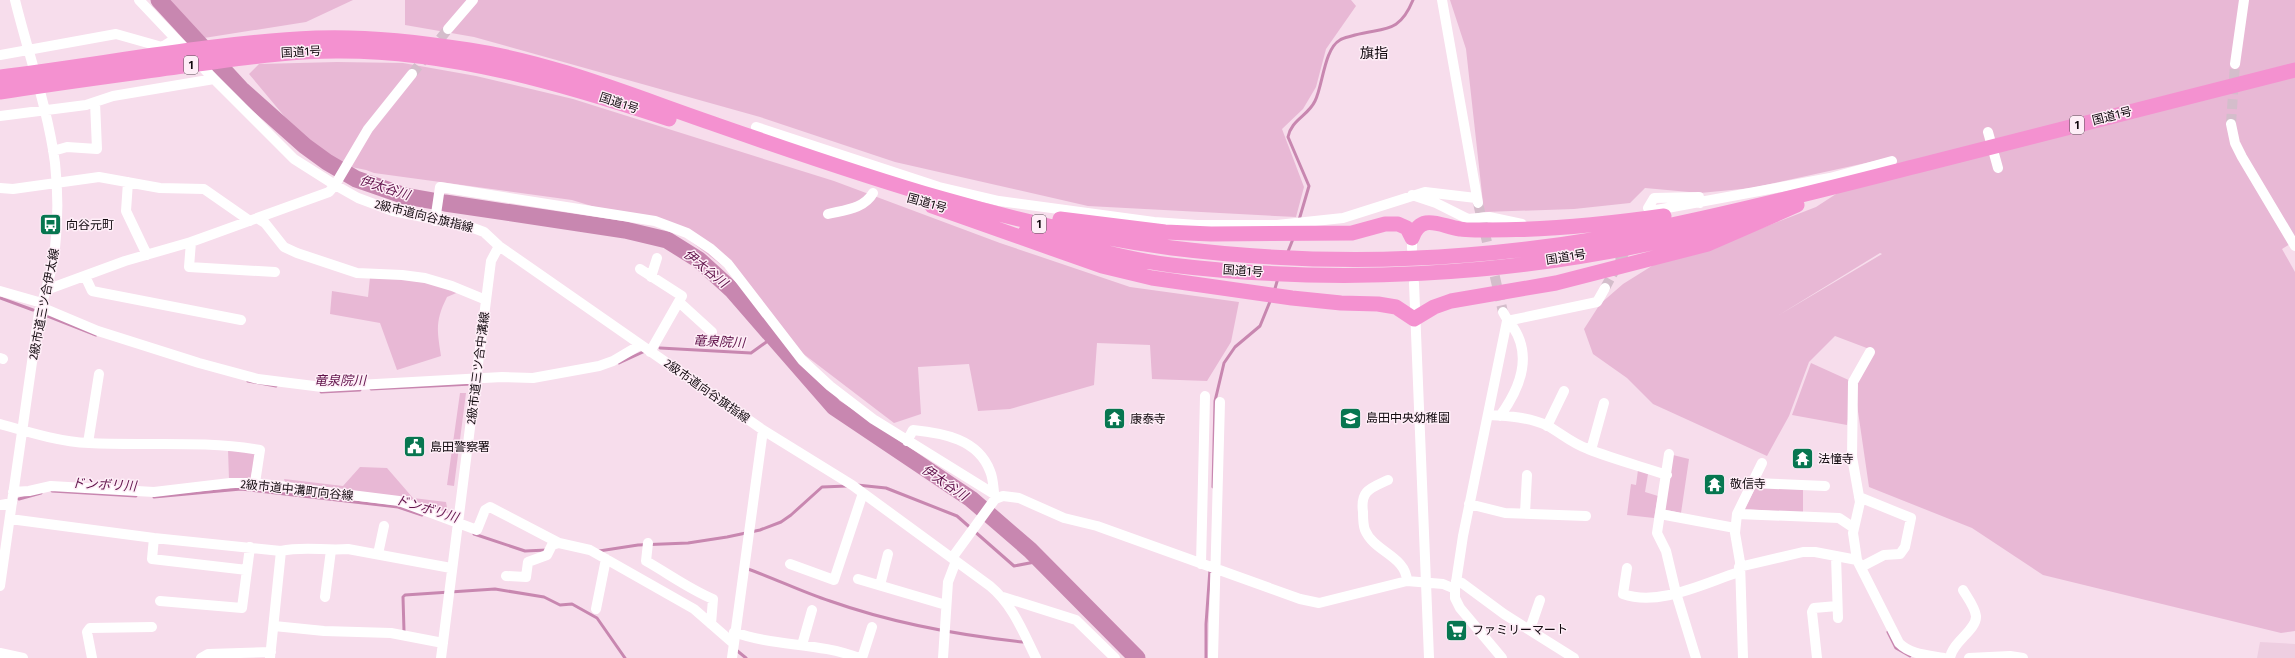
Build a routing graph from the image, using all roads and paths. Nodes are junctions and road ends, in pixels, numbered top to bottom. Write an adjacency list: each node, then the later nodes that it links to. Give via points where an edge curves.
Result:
1 (15, 0): 8 (street, 2級市道三ツ合伊太線)
2 (139, 0): 7 (street, 2級市道向谷旗指線)
3 (473, 0): 6 (street)
4 (1442, 0): 33 (street, via 1477,201 1425,192)
5 (2244, 0): 11 (street)
6 (448, 29)
7 (175, 39): 8 (street, via 162,47 116,34); 16 (street, 2級市道向谷旗指線)
8 (28, 51): 10 (street); 20 (street, 2級市道三ツ合伊太線)
9 (240, 52): 15 (highway, 国道1号 / 1, via 138,72); 15 (highway, 国道1号 / 1, via 131,59); 34 (highway, 国道1号 / 1, via 337,51 395,54 456,62 601,96); 37 (highway, 国道1号 / 1, via 319,38 365,38 474,50 528,62 603,84 871,178)
10 (0, 55)
11 (2235, 64)
12 (2295, 70): 35 (highway, 国道1号 / 1, via 1859,180)
13 (412, 74): 29 (street, via 368,129)
14 (0, 77): 17 (highway, 国道1号 / 1)
15 (43, 78): 17 (highway, 国道1号 / 1)
16 (214, 79): 19 (street, via 113,96); 29 (street, 2級市道向谷旗指線, via 294,159)
17 (28, 81): 18 (highway, 国道1号 / 1)
18 (0, 92)
19 (95, 102): 20 (street); 25 (street, via 98,149 67,147)
20 (43, 110): 21 (street); 25 (street, 2級市道三ツ合伊太線)
21 (0, 116)
22 (2231, 124): 44 (street, via 2235,143 2242,157)
23 (756, 127): 33 (street, via 878,170 939,187 999,201 1094,215 1197,225 1277,225 1343,218)
24 (1988, 132): 27 (street)
25 (53, 151): 30 (street, 2級市道三ツ合伊太線)
26 (1892, 161): 36 (street, via 1830,178)
27 (1998, 168)
28 (128, 182): 30 (street, via 99,177); 41 (street, via 160,188 204,189); 45 (street, via 126,211)
29 (336, 183): 40 (street, 2級市道向谷旗指線, via 358,198 393,211); 41 (street, via 329,192)
30 (56, 184): 31 (street); 53 (street, 2級市道三ツ合伊太線, via 55,248)
31 (0, 188)
32 (873, 193): 39 (street, via 860,206)
33 (1412, 195): 36 (street, via 1436,203 1468,219 1489,217 1517,224 1591,220)
34 (909, 198): 35 (highway, 国道1号 / 1, via 1094,250 1170,265 1255,273 1338,274 1478,270 1561,259 1669,239); 59 (highway, via 1102,266 1152,278 1292,298 1378,304 1396,307)
35 (1793, 201): 37 (highway, 国道1号 / 1, via 1592,240 1471,255 1336,260 1288,259 1171,248 1027,222); 37 (highway, via 1570,228 1461,229 1428,222 1415,229 1412,244 1407,228 1398,224 1385,224 1352,233 1211,234 1165,232); 59 (highway, via 1708,244 1556,283 1451,301 1434,306)
36 (1700, 203): 38 (street, via 1700,197 1654,198)
37 (966, 206)
38 (1648, 208)
39 (828, 214)
40 (435, 218): 43 (street, 2級市道向谷旗指線, via 484,232); 77 (street, via 440,187 655,221 687,234 711,249 728,264 802,360 819,376 873,419)
41 (254, 219): 42 (street); 55 (street, via 265,223 284,247 297,253 357,273 425,278)
42 (191, 242): 45 (street); 48 (street, via 189,267)
43 (499, 246): 55 (street, 2級市道三ツ合中溝線, via 491,261); 62 (street, 2級市道向谷旗指線)
44 (2295, 246)
45 (147, 255): 49 (street)
46 (657, 258): 50 (street)
47 (640, 269): 50 (street)
48 (275, 272)
49 (85, 276): 53 (street); 60 (street, via 92,291)
50 (651, 277): 56 (street, via 682,296)
51 (1414, 283): 59 (street)
52 (1605, 288): 58 (street, via 1597,302)
53 (46, 290): 57 (street, 2級市道三ツ合伊太線)
54 (0, 291): 57 (street)
55 (486, 300): 66 (street, 2級市道三ツ合中溝線)
56 (680, 302): 61 (street); 63 (street)
57 (42, 305): 66 (street, via 98,330 199,363 258,379 293,385 363,386); 75 (street, 2級市道三ツ合伊太線)
58 (1505, 317): 71 (street); 72 (street, via 1519,342 1523,370 1512,399)
59 (1414, 319): 127 (street)
60 (241, 320)
61 (712, 332)
62 (640, 345): 63 (street, 2級市道向谷旗指線); 66 (street, via 599,366 533,378)
63 (650, 352): 76 (street, 2級市道向谷旗指線)
64 (1870, 352): 90 (street, via 1853,382 1852,457)
65 (99, 374): 78 (street)
66 (476, 379): 100 (street, 2級市道三ツ合中溝線)
67 (1564, 391): 74 (street)
68 (1205, 396): 118 (street)
69 (1220, 402): 121 (street)
70 (1604, 403): 79 (street)
71 (1488, 415): 72 (street); 93 (street)
72 (1500, 416): 74 (street, via 1516,416)
73 (0, 424): 75 (street)
74 (1548, 426): 79 (street, via 1575,444)
75 (22, 430): 78 (street); 88 (street, 2級市道三ツ合伊太線)
76 (763, 430): 89 (street, 2級市道向谷旗指線); 147 (street)
77 (907, 441): 91 (street); 91 (street, via 913,430 941,432 959,439 984,458 990,471)
78 (88, 443): 86 (street, via 216,444 260,450)
79 (1592, 450): 83 (street)
80 (1669, 454): 83 (street)
81 (1762, 464): 85 (street)
82 (1527, 475): 95 (street)
83 (1666, 475): 96 (street)
84 (1388, 480): 126 (street, via 1364,495 1361,502 1365,530 1374,543 1403,565)
85 (1753, 483): 87 (street); 97 (street)
86 (255, 484): 88 (street, 2級市道中溝町向谷線, via 230,483 154,492 51,486); 100 (street, 2級市道中溝町向谷線, via 399,501)
87 (1825, 486)
88 (13, 492): 92 (street, 2級市道三ツ合伊太線)
89 (863, 493): 115 (street, 2級市道向谷旗指線); 117 (street, via 834,580)
90 (1859, 497): 103 (street); 116 (street, via 1911,518 1905,547 1900,554 1884,555)
91 (994, 498): 115 (street); 118 (street, via 1019,498 1064,518 1097,526)
92 (12, 503): 94 (street); 99 (street, 2級市道三ツ合伊太線)
93 (1469, 504): 95 (street, via 1505,513); 129 (street)
94 (0, 506)
95 (1525, 514): 98 (street)
96 (1660, 514): 102 (street); 132 (street, via 1657,533 1666,551)
97 (1737, 514): 102 (street); 103 (street, via 1838,518)
98 (1586, 516)
99 (10, 519): 104 (street, 2級市道三ツ合伊太線); 105 (street)
100 (458, 523): 106 (street, 2級市道中溝町向谷線, via 477,530 485,510 490,507); 119 (street, 2級市道三ツ合中溝線)
101 (384, 526): 111 (street)
102 (1735, 528): 122 (street)
103 (1854, 528): 116 (street, via 1854,547)
104 (4, 534): 130 (street, 2級市道三ツ合伊太線)
105 (154, 538): 108 (street); 123 (street, via 152,559)
106 (559, 543): 114 (street, via 590,550); 124 (street, via 552,545 547,555 528,562 526,577)
107 (648, 543): 142 (street, via 646,560 694,591 713,599)
108 (250, 547): 110 (street); 123 (street)
109 (331, 550): 110 (street, via 299,547); 111 (street, via 348,549); 133 (street)
110 (282, 551): 143 (street)
111 (378, 554): 119 (street)
112 (888, 554): 128 (street)
113 (1836, 556): 116 (street); 122 (street, via 1803,552); 138 (street)
114 (606, 559): 139 (street); 142 (street, via 694,610)
115 (954, 560): 134 (street, 2級市道向谷旗指線); 137 (street, via 948,582)
116 (1859, 563): 170 (street, via 1899,643 1905,649)
117 (790, 564)
118 (1201, 564): 121 (street)
119 (451, 568): 148 (street, 2級市道三ツ合中溝線)
120 (1627, 568): 132 (street, via 1623,594 1634,598 1646,598)
121 (1216, 569): 126 (street, via 1300,599 1319,603); 163 (street)
122 (1739, 569): 132 (street); 168 (street)
123 (247, 570): 136 (street, via 242,608)
124 (506, 576)
125 (858, 579): 128 (street)
126 (1406, 581): 127 (street)
127 (1426, 581): 129 (street); 164 (street)
128 (880, 585): 137 (street)
129 (1456, 585): 146 (street, via 1462,583 1504,614); 165 (street, via 1455,598 1460,608)
130 (0, 586)
131 (1963, 590): 171 (street, via 1976,614 1976,622 1951,651)
132 (1676, 593): 167 (street)
133 (325, 597)
134 (1003, 597): 161 (street); 162 (street, via 1076,620)
135 (1540, 600): 146 (street)
136 (160, 601)
137 (946, 605): 160 (street)
138 (1837, 606): 141 (street); 169 (street, via 1814,608 1812,612)
139 (596, 609)
140 (812, 610): 150 (street)
141 (1838, 618)
142 (711, 624): 149 (street)
143 (274, 626): 148 (street, via 324,631 391,633); 152 (street)
144 (152, 627): 154 (street, via 90,628 87,632)
145 (872, 627): 159 (street)
146 (1530, 629): 166 (street)
147 (734, 632): 149 (street); 150 (street, via 756,640)
148 (443, 643): 156 (street, 2級市道三ツ合中溝線)
149 (733, 643): 157 (street)
150 (802, 644): 158 (street, via 842,651)
151 (0, 653): 153 (street)
152 (271, 655): 155 (street, via 208,654)
153 (23, 658)
154 (92, 658)
155 (201, 658)
156 (441, 658)
157 (732, 658)
158 (859, 658)
159 (862, 658)
160 (943, 658)
161 (1036, 658)
162 (1115, 658)
163 (1213, 658)
164 (1429, 658)
165 (1502, 658)
166 (1574, 658)
167 (1696, 658)
168 (1743, 658)
169 (1817, 658)
170 (1944, 658)
171 (1950, 658)
172 (1969, 658): 173 (street)
173 (1983, 658): 174 (street)
174 (2023, 658)

